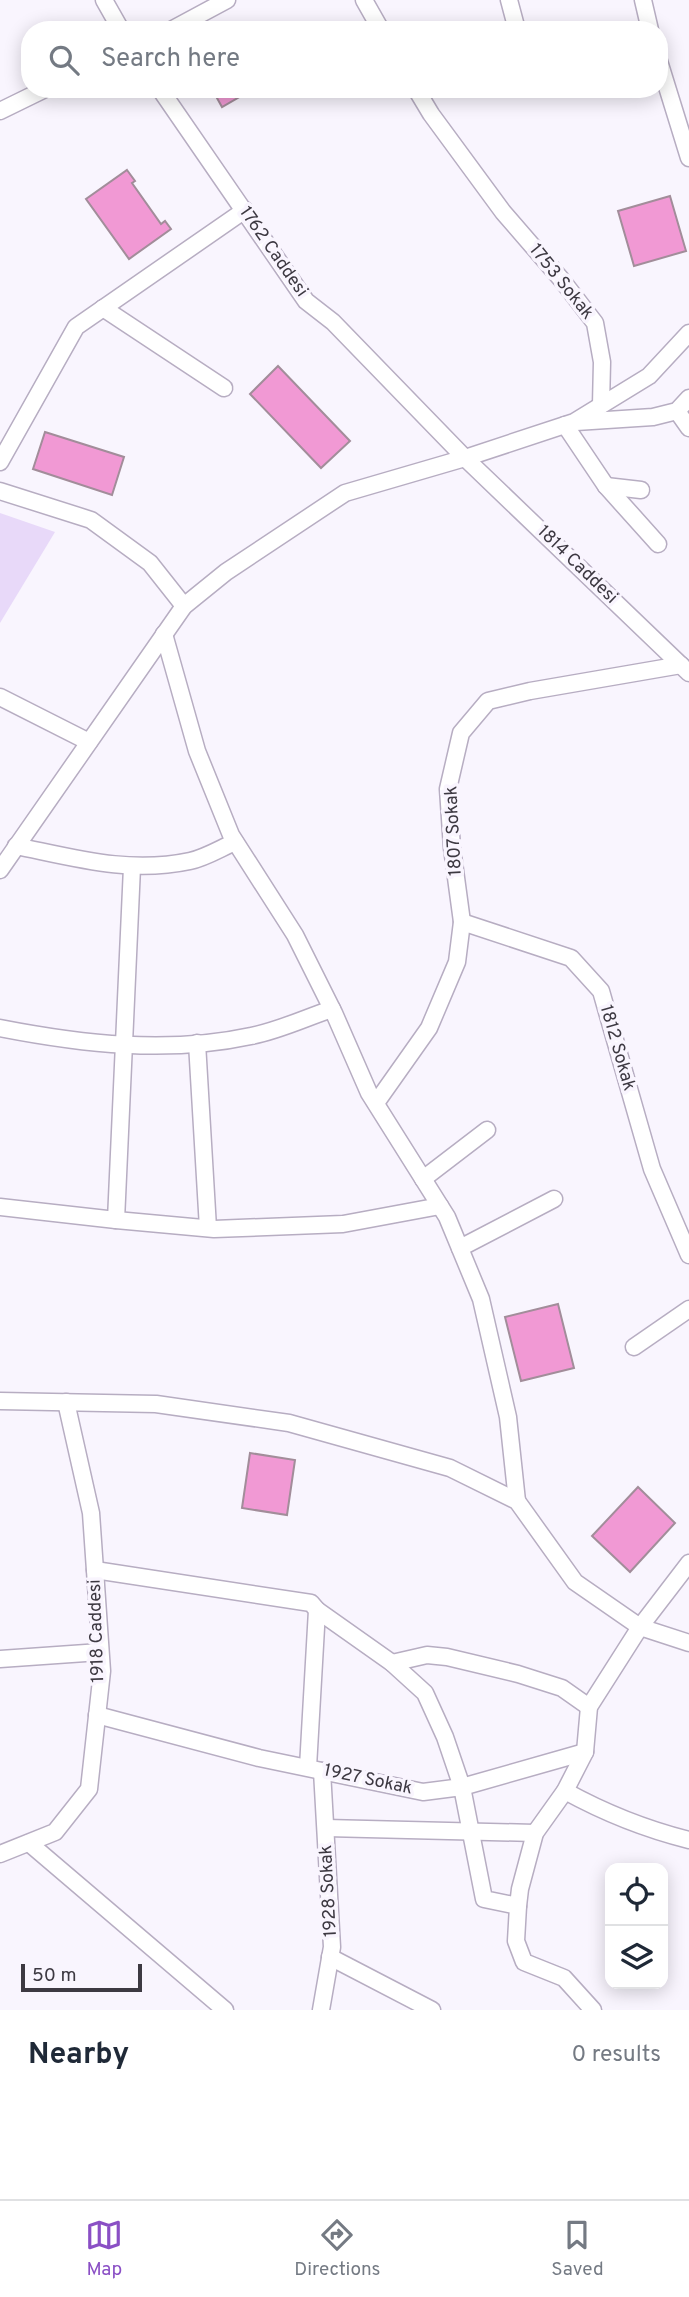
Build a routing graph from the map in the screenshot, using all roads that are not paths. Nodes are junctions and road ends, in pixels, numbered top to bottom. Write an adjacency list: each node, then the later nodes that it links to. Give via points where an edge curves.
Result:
1 (104, 0): 6 (street)
2 (227, 0): 7 (street)
3 (364, 0): 8 (street)
4 (509, 0): 9 (street)
5 (643, 0): 10 (street)
6 (116, 21)
7 (188, 21)
8 (376, 21)
9 (515, 21)
10 (648, 21)
11 (668, 90): 16 (street)
12 (27, 98): 15 (street)
13 (166, 98): 17 (street, 1762 Caddesi)
14 (421, 98): 22 (street, 1753 Sokak, via 503,212 594,323 602,362)
15 (0, 111)
16 (689, 158)
17 (245, 210): 18 (street); 26 (street, 1762 Caddesi, via 306,301)
18 (103, 308): 20 (street); 27 (street, via 76,327)
19 (689, 333): 22 (street, via 649,376)
20 (224, 388)
21 (689, 398): 23 (street)
22 (601, 405): 24 (street)
23 (677, 411): 24 (street); 25 (street)
24 (569, 423): 26 (street); 28 (street)
25 (689, 428)
26 (464, 458): 32 (street, via 345,493 226,572); 34 (street, 1814 Caddesi)
27 (0, 462)
28 (606, 486): 29 (street); 31 (street)
29 (641, 490)
30 (0, 491): 32 (street, via 92,520 150,563)
31 (658, 544)
32 (184, 606): 33 (street)
33 (164, 634): 36 (street); 37 (street, via 197,751)
34 (685, 669): 41 (street, 1807 Sokak, via 488,701 461,733 448,789)
35 (0, 696): 36 (street)
36 (89, 743): 38 (street)
37 (235, 842): 39 (street, via 192,861); 42 (street, via 295,935)
38 (16, 846): 39 (street); 40 (street)
39 (132, 867): 45 (street)
40 (0, 870)
41 (462, 922): 46 (street, 1807 Sokak, via 457,962 429,1028); 55 (street, 1812 Sokak, via 571,958 601,991 652,1169)
42 (332, 1009): 44 (street, via 251,1036); 46 (street)
43 (0, 1028): 45 (street, via 64,1041)
44 (197, 1043): 45 (street); 53 (street)
45 (124, 1044): 52 (street)
46 (376, 1103): 48 (street)
47 (487, 1130): 48 (street)
48 (423, 1179): 51 (street)
49 (554, 1199): 54 (street)
50 (0, 1206): 52 (street)
51 (440, 1206): 53 (street, via 343,1224); 54 (street)
52 (116, 1220): 53 (street)
53 (208, 1228)
54 (460, 1248): 60 (street, via 481,1299 508,1418)
55 (689, 1255)
56 (689, 1309): 57 (street)
57 (634, 1348)
58 (0, 1401): 59 (street)
59 (66, 1402): 60 (street, via 156,1404 289,1423 450,1468); 62 (street, 1918 Caddesi, via 91,1513)
60 (517, 1501): 64 (street, via 575,1582)
61 (689, 1563): 64 (street)
62 (95, 1570): 63 (street, via 304,1601); 66 (street, 1918 Caddesi)
63 (317, 1610): 68 (street); 72 (street, 1928 Sokak)
64 (640, 1627): 65 (street); 69 (street)
65 (689, 1643)
66 (100, 1652): 67 (street); 70 (street, 1918 Caddesi)
67 (0, 1659)
68 (392, 1663): 69 (street, via 427,1655 447,1657 562,1688); 73 (street, via 425,1693)
69 (589, 1707): 71 (street)
70 (97, 1715): 72 (street, 1927 Sokak); 79 (street, 1918 Caddesi, via 89,1789 55,1832)
71 (585, 1752): 73 (street, 1927 Sokak); 74 (street)
72 (315, 1769): 73 (street, 1927 Sokak, via 423,1792); 75 (street, 1928 Sokak)
73 (462, 1787): 76 (street)
74 (565, 1791): 77 (street); 78 (street, via 605,1813)
75 (326, 1828): 76 (street); 82 (street, 1928 Sokak)
76 (472, 1831): 77 (street); 81 (street, via 484,1899)
77 (535, 1833): 81 (street)
78 (689, 1840)
79 (29, 1843): 80 (street, 1918 Caddesi); 83 (street)
80 (0, 1854)
81 (518, 1906): 86 (street, via 516,1941 524,1962 564,1979)
82 (330, 1957): 84 (street, 1928 Sokak); 85 (street)
83 (225, 2010)
84 (321, 2010)
85 (432, 2010)
86 (593, 2010)

